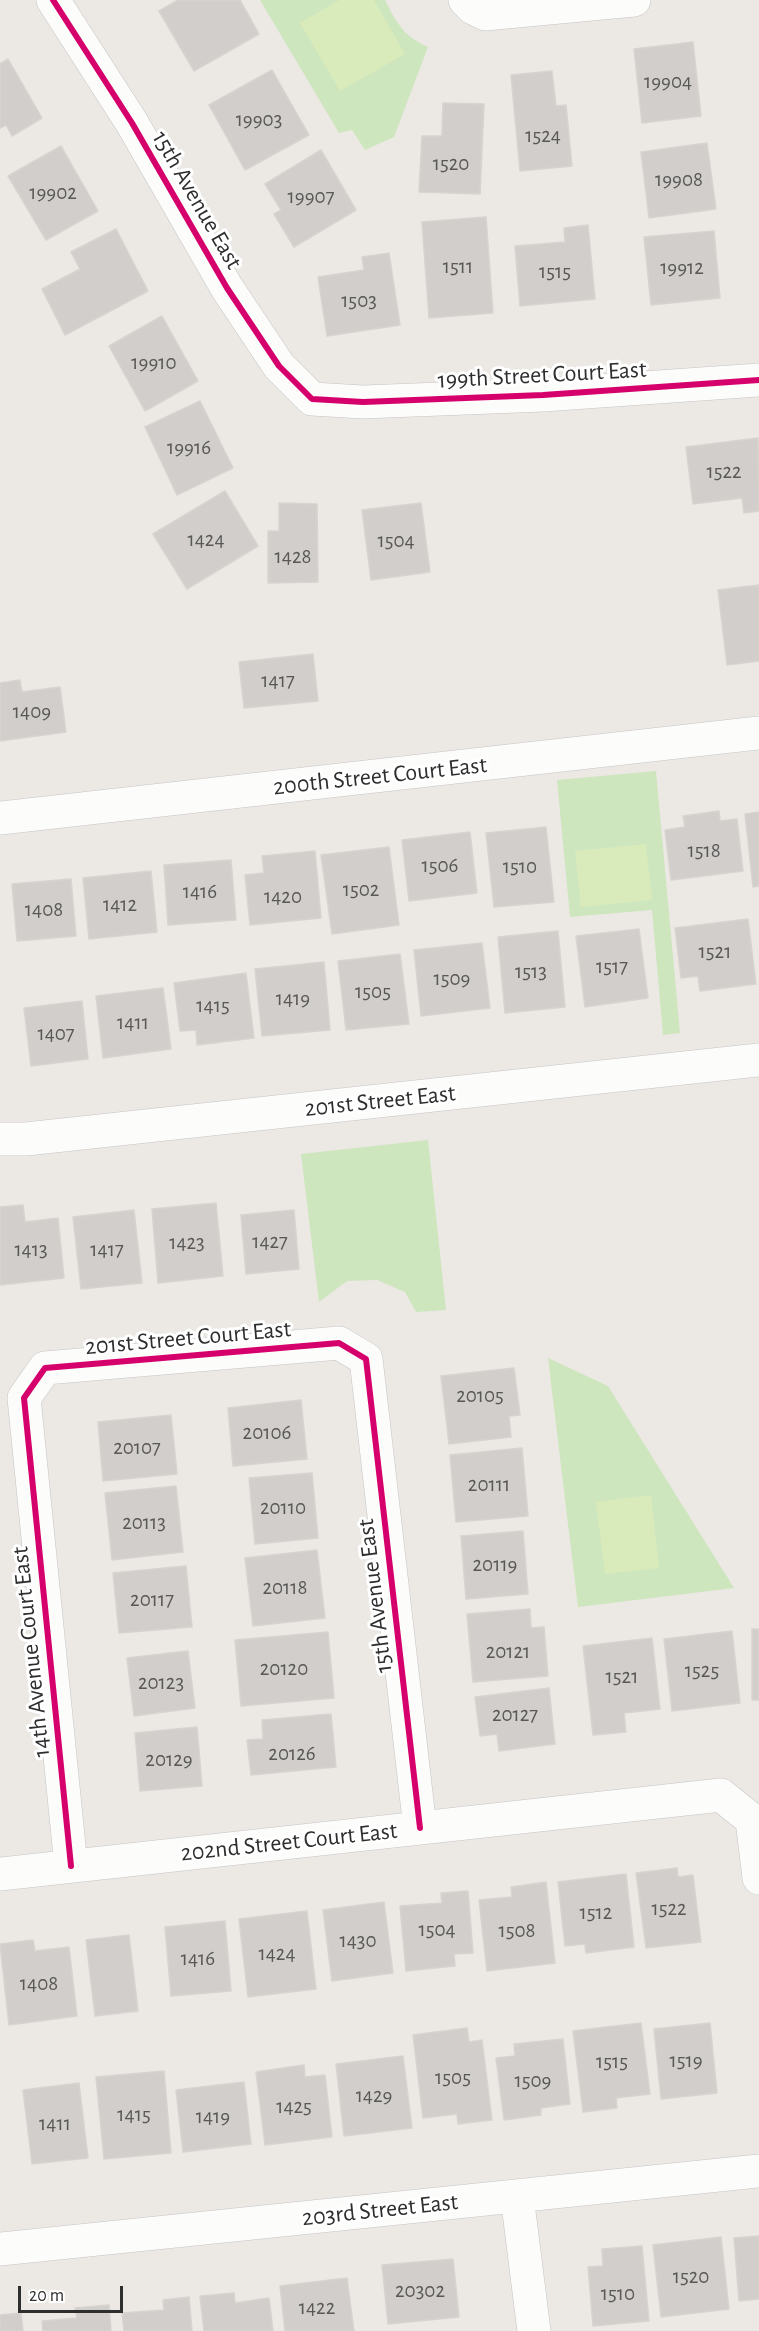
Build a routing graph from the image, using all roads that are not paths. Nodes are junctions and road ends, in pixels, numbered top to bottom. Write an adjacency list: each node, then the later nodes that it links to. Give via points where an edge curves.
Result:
1 (53, 0): 5 (street, 15th Avenue East, via 132,123 227,288 279,366 312,399)
2 (634, 0): 3 (street, via 485,14)
3 (469, 4)
4 (759, 380): 5 (street, 199th Street Court East, via 532,395)
5 (326, 401)
6 (759, 734): 7 (street, 200th Street Court East)
7 (0, 818)
8 (759, 1060): 9 (street, 201st Street East)
9 (0, 1139)
10 (366, 1359): 11 (street, 201st Street Court East, via 339,1343 45,1368); 12 (street, 15th Avenue East)
11 (24, 1398): 13 (street, 14th Avenue Court East)
12 (420, 1828): 13 (street, 202nd Street Court East); 15 (street, 202nd Street Court East, via 721,1795 752,1820)
13 (71, 1866): 14 (street, 202nd Street Court East)
14 (0, 1874)
15 (759, 1878)
16 (759, 2170): 17 (street, 203rd Street East)
17 (517, 2196): 18 (street, 203rd Street East); 19 (street)
18 (0, 2249)
19 (534, 2331)

